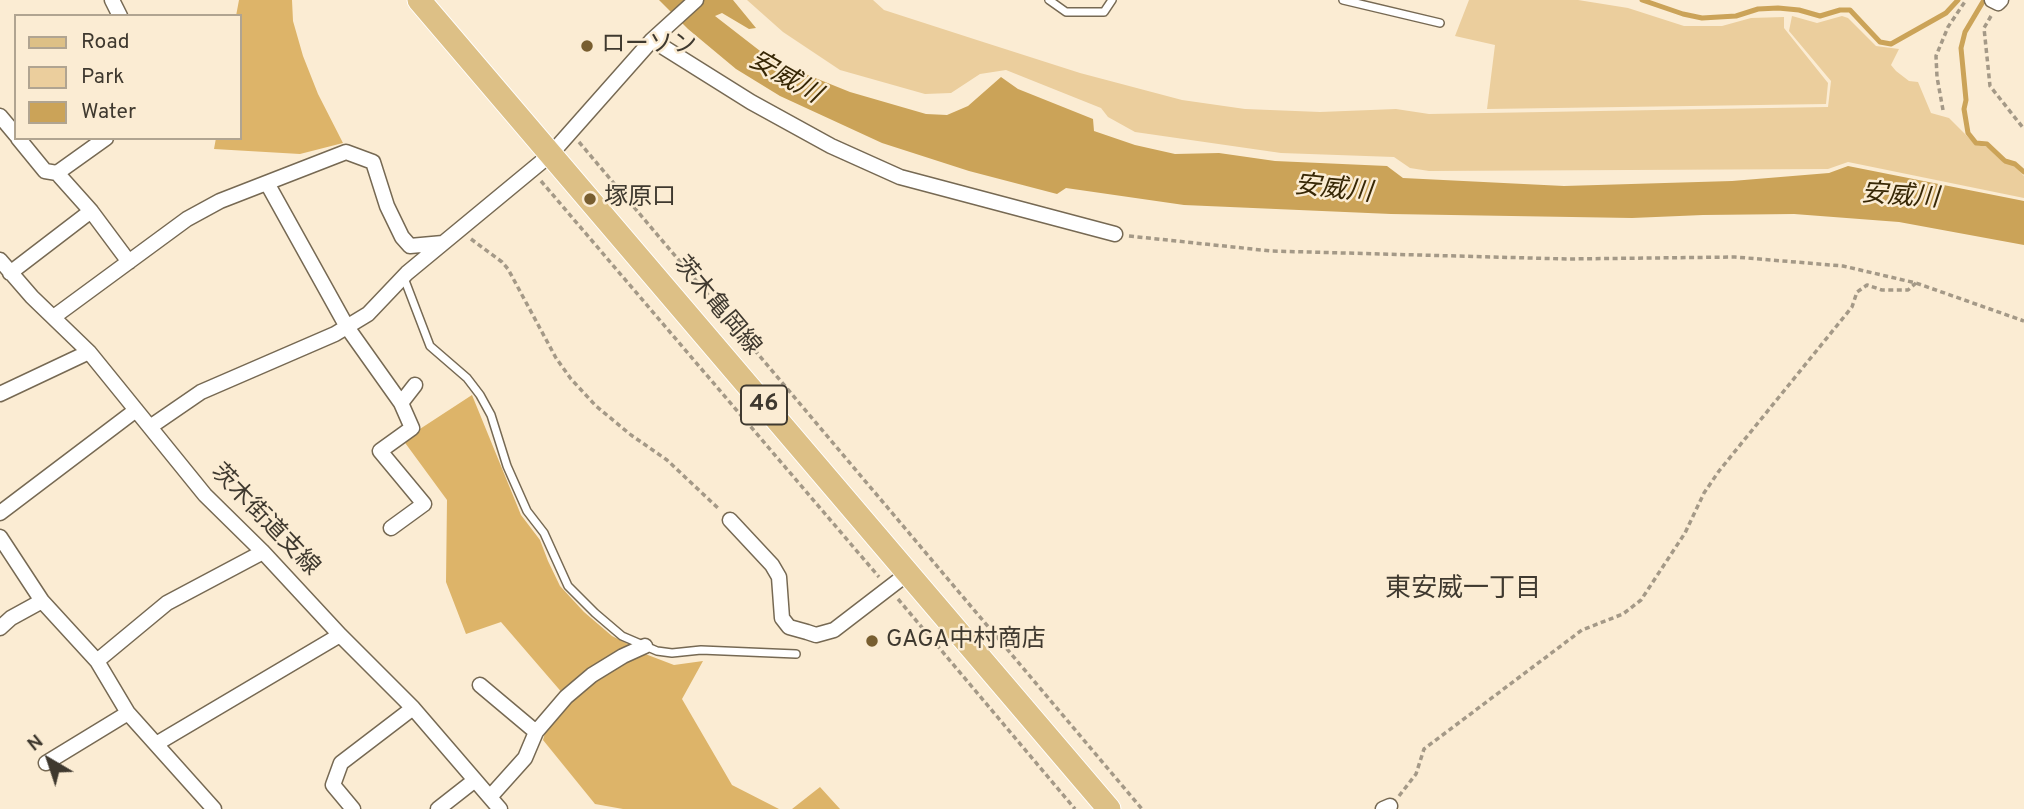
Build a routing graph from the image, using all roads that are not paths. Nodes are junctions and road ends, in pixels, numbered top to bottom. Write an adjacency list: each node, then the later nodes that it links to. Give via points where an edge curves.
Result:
1 (419, 0): 12 (main road, 茨木亀岡線 / 46)
2 (696, 0): 7 (street)
3 (1049, 0): 4 (lane, via 1066,12 1104,12)
4 (1112, 0)
5 (1343, 0): 6 (lane)
6 (1440, 23)
7 (652, 40): 12 (street); 16 (street, via 785,121 900,177)
8 (0, 116): 9 (street)
9 (14, 133)
10 (19, 140): 13 (street, via 44,171)
11 (103, 140): 13 (street)
12 (551, 154): 17 (street); 35 (main road, 茨木亀岡線 / 46)
13 (57, 173): 15 (street)
14 (267, 183): 17 (street, via 346,152 373,162 387,206 410,246); 19 (street, via 198,213); 23 (street)
15 (91, 211): 19 (street); 20 (street)
16 (1115, 234)
17 (443, 243): 21 (street)
18 (0, 260): 20 (street, 茨木街道支線)
19 (129, 262): 22 (street)
20 (10, 273): 22 (street, 茨木街道支線)
21 (404, 278): 23 (street, via 368,314); 39 (lane, via 430,346 473,385 491,415 527,511 544,533 568,586 622,636)
22 (55, 316): 24 (street, 茨木街道支線)
23 (347, 327): 27 (street); 29 (street, via 201,392)
24 (89, 352): 26 (street); 28 (street, 茨木街道支線)
25 (415, 385): 27 (street)
26 (0, 394)
27 (401, 403): 32 (street, via 412,428 380,451 424,504)
28 (136, 410): 29 (street, 茨木街道支線); 30 (street)
29 (150, 427): 34 (street, 茨木街道支線, via 205,495)
30 (0, 513)
31 (730, 520): 35 (street, via 779,577 782,618 789,627 817,635 834,630)
32 (391, 528)
33 (0, 537): 36 (street)
34 (263, 552): 38 (street, 茨木街道支線); 41 (street, via 167,603)
35 (907, 574): 54 (main road, 茨木亀岡線 / 46)
36 (42, 601): 37 (street); 41 (street)
37 (0, 627)
38 (340, 635): 43 (street, 茨木街道支線); 46 (street)
39 (645, 646): 40 (lane, via 672,653); 45 (street, via 592,675)
40 (796, 654)
41 (97, 661): 44 (street)
42 (480, 685): 45 (street)
43 (413, 708): 48 (street, 茨木街道支線); 51 (street, via 341,763 332,785)
44 (128, 713): 46 (street); 47 (street)
45 (536, 732): 49 (street, via 525,758)
46 (156, 744): 50 (street)
47 (46, 763)
48 (475, 780): 49 (street, 茨木街道支線); 52 (street)
49 (490, 797): 53 (street, 茨木街道支線)
50 (214, 809)
51 (353, 809)
52 (438, 809)
53 (500, 809)
54 (1109, 809)

